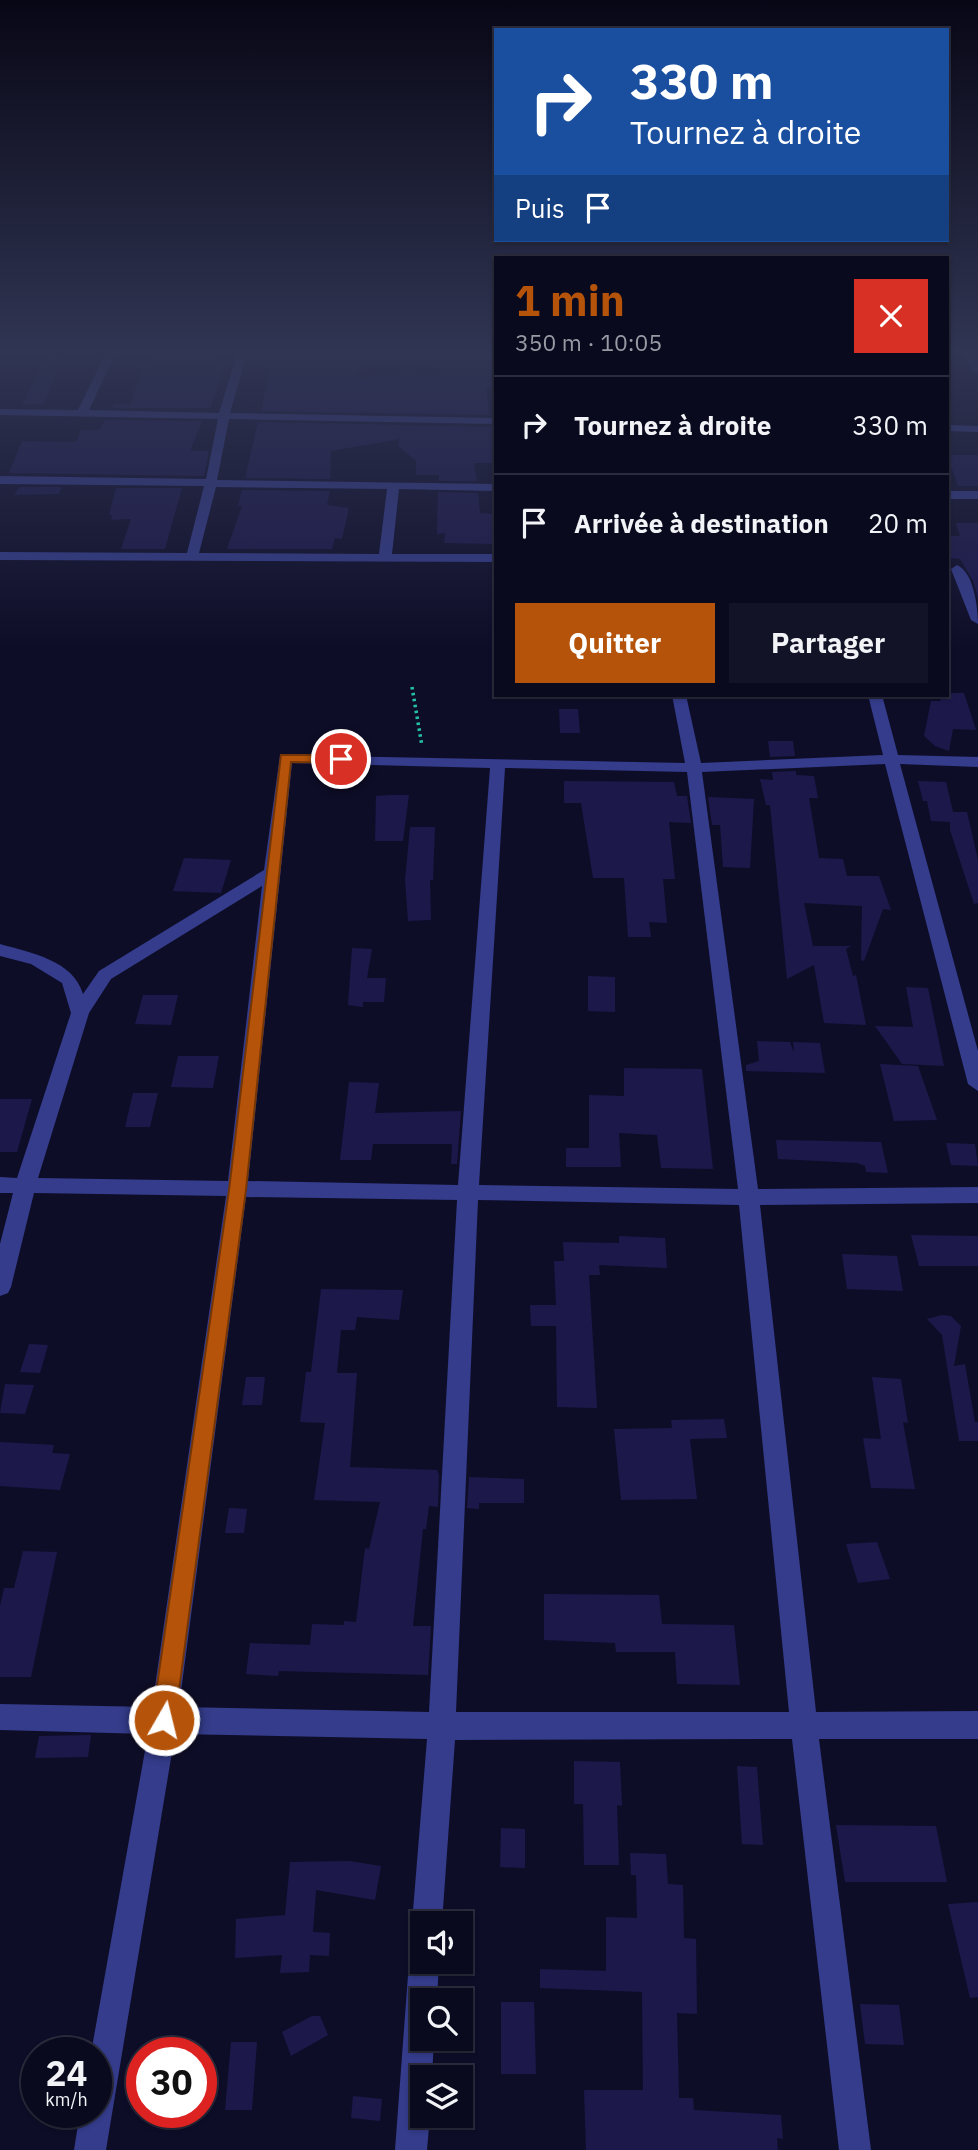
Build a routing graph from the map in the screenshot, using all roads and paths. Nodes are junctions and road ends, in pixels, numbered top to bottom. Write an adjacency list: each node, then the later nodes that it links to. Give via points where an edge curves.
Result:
1 (217, 450): 3 (street)
2 (0, 480): 3 (street)
3 (210, 484): 4 (street); 9 (street)
4 (393, 486): 5 (street); 10 (street)
5 (494, 487)
6 (949, 495): 7 (street)
7 (978, 495)
8 (0, 556): 9 (street)
9 (192, 556): 10 (street)
10 (385, 556): 11 (street)
11 (494, 558)
12 (952, 569): 13 (street); 14 (street)
13 (978, 570)
14 (978, 620)
15 (412, 687): 19 (path)
16 (679, 697): 22 (street)
17 (876, 697): 18 (street)
18 (893, 760): 20 (street); 22 (street); 26 (street)
19 (425, 761): 21 (street); 23 (street, via 285,758)
20 (978, 762)
21 (498, 765): 22 (street); 30 (street)
22 (694, 768): 32 (street)
23 (273, 872): 25 (street, via 105,975); 29 (street)
24 (0, 950): 25 (street, via 37,960 70,980)
25 (80, 1013): 28 (street)
26 (978, 1084)
27 (0, 1185): 28 (street)
28 (25, 1186): 29 (street); 33 (street)
29 (237, 1190): 30 (street); 35 (street)
30 (468, 1194): 32 (street); 37 (street)
31 (978, 1195): 32 (street)
32 (748, 1197): 38 (street)
33 (0, 1287)
34 (0, 1717): 35 (street)
35 (164, 1720): 37 (street); 41 (street)
36 (978, 1725): 38 (street)
37 (442, 1726): 38 (street); 39 (street)
38 (804, 1726): 43 (street)
39 (428, 1911)
40 (423, 1974): 42 (street)
41 (90, 2150)
42 (411, 2150)
43 (855, 2150)

